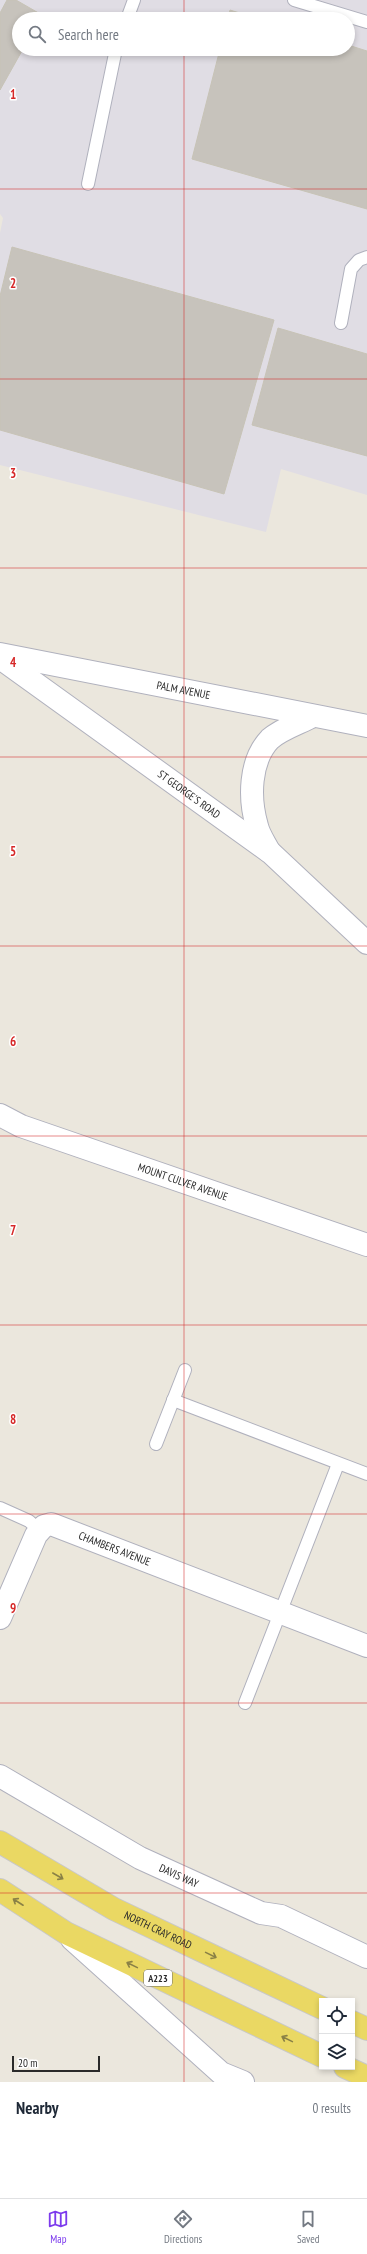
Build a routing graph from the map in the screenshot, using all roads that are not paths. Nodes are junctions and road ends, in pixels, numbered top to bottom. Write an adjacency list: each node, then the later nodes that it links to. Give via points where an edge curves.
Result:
1 (134, 0): 3 (lane)
2 (294, 0): 4 (lane)
3 (130, 12)
4 (334, 12)
5 (355, 18): 6 (lane)
6 (367, 22)
7 (115, 56): 8 (lane)
8 (88, 184)
9 (367, 257): 10 (lane, via 359,260 351,269)
10 (341, 323)
11 (0, 654): 13 (street, PALM AVENUE)
12 (0, 658): 15 (street, ST GEORGE'S ROAD)
13 (313, 716): 14 (street, PALM AVENUE); 15 (street, via 271,738 261,751 254,771 251,793 257,827)
14 (367, 726)
15 (271, 853): 16 (street, ST GEORGE'S ROAD)
16 (367, 943)
17 (0, 1115): 18 (street, MOUNT CULVER AVENUE, via 21,1126)
18 (367, 1245)
19 (185, 1370): 20 (lane)
20 (173, 1400): 21 (lane); 22 (lane)
21 (156, 1444)
22 (338, 1464): 23 (lane); 26 (lane)
23 (367, 1474)
24 (0, 1508): 25 (lane, via 29,1521)
25 (39, 1530): 26 (street, CHAMBERS AVENUE, via 44,1526 57,1526); 27 (street)
26 (280, 1611): 28 (street, CHAMBERS AVENUE); 29 (lane)
27 (0, 1618)
28 (367, 1646)
29 (245, 1703)
30 (0, 1776): 34 (street, DAVIS WAY, via 140,1858 261,1913 281,1916)
31 (0, 1842): 35 (main road, NORTH CRAY ROAD, one-way to 35, via 114,1909)
32 (0, 1890): 33 (main road, A223, one-way to 32)
33 (66, 1933): 38 (main road, A223, one-way to 33); 41 (street, via 221,2073)
34 (367, 1957)
35 (319, 2007)
36 (355, 2023): 37 (main road)
37 (367, 2029)
38 (319, 2055)
39 (352, 2070): 40 (main road)
40 (367, 2077)
41 (244, 2082)

